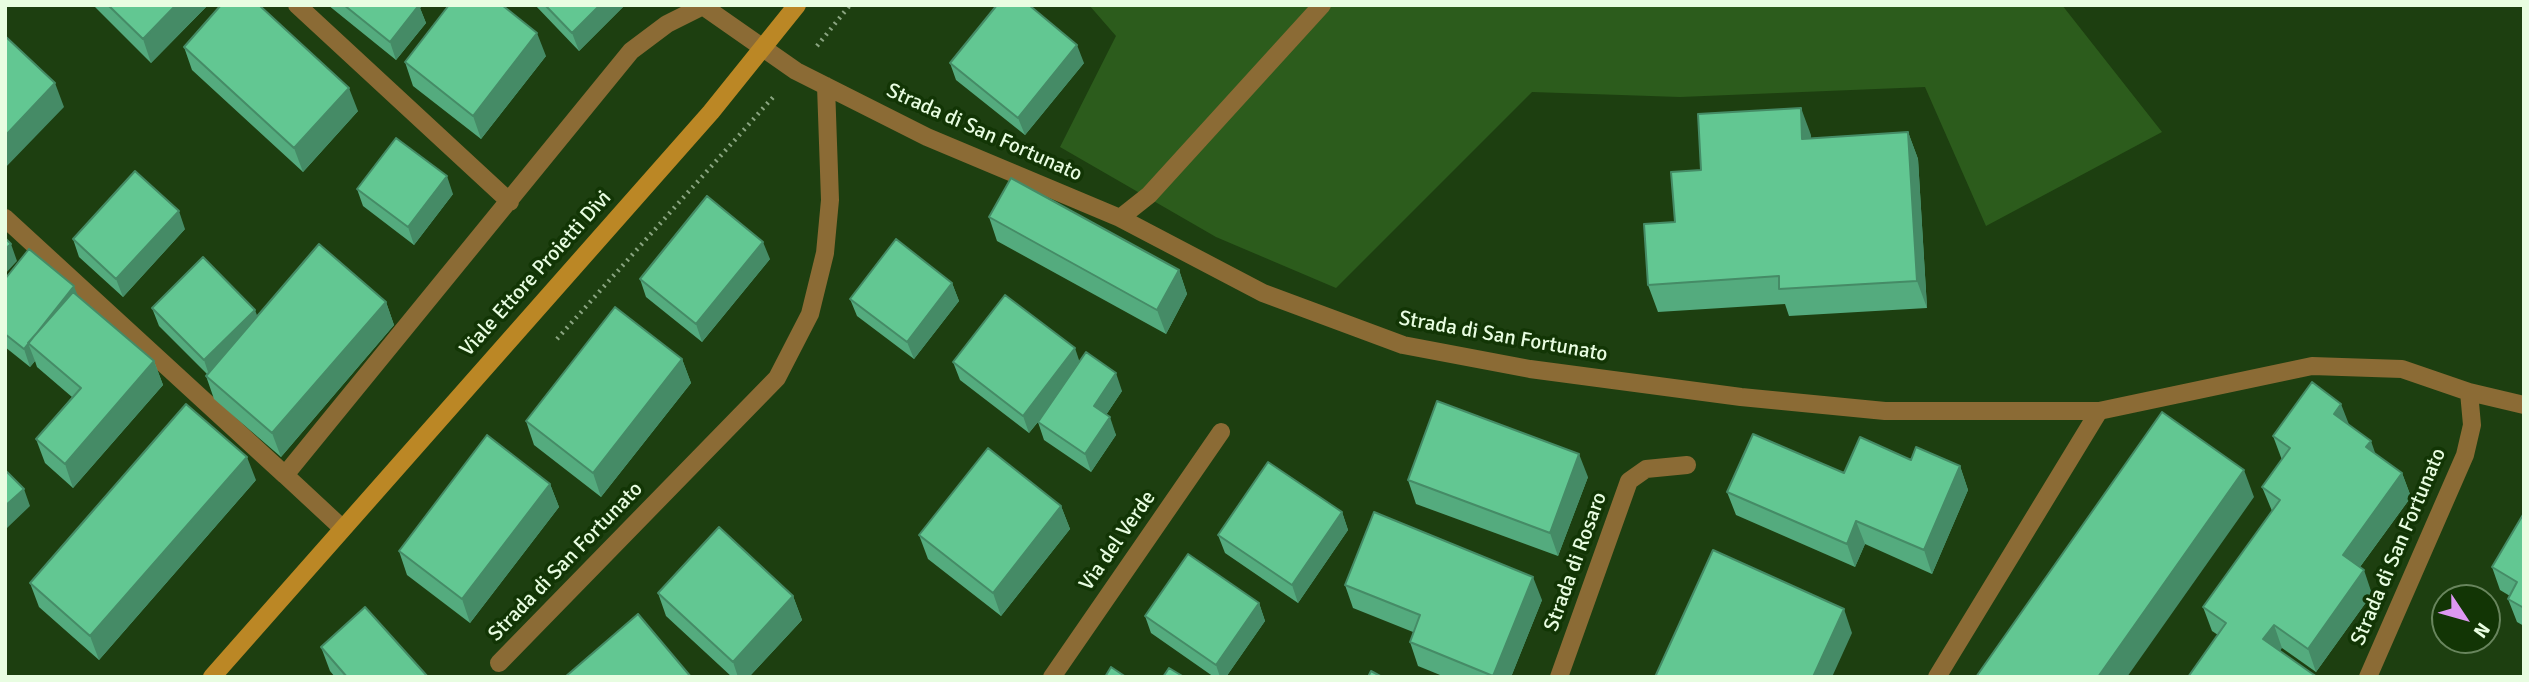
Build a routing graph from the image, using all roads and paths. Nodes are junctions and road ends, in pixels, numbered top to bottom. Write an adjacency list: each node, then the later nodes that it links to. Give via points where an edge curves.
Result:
1 (297, 5): 9 (street)
2 (703, 5): 6 (street); 9 (street, via 631,51)
3 (797, 5): 6 (main road, Viale Ettore Proietti Divi)
4 (850, 5): 7 (path)
5 (1322, 5): 11 (street, via 1149,195)
6 (763, 49): 7 (street, Strada di San Fortunato); 18 (main road, Viale Ettore Proietti Divi)
7 (796, 71): 8 (street, Strada di San Fortunato)
8 (826, 86): 11 (street, Strada di San Fortunato, via 927,136); 19 (street, Strada di San Fortunato, via 830,200 825,253 810,314 777,378)
9 (510, 202): 17 (street)
10 (5, 218): 17 (street)
11 (1120, 218): 14 (street, Strada di San Fortunato, via 1263,293 1403,345 1530,369 1872,410)
12 (2469, 393): 13 (street, Strada di San Fortunato); 14 (street, Strada di San Fortunato, via 2402,369 2312,366); 24 (street, Strada di San Fortunato, via 2472,425 2465,455)
13 (2524, 405)
14 (2099, 411): 23 (street)
15 (1221, 432): 21 (street, Via del Verde)
16 (1687, 465): 22 (street, Strada di Rosaro, via 1646,469 1629,481)
17 (285, 475): 18 (street)
18 (342, 528): 20 (main road, Viale Ettore Proietti Divi)
19 (499, 663)
20 (212, 677)
21 (1052, 677)
22 (1559, 677)
23 (1937, 677)
24 (2368, 677)

